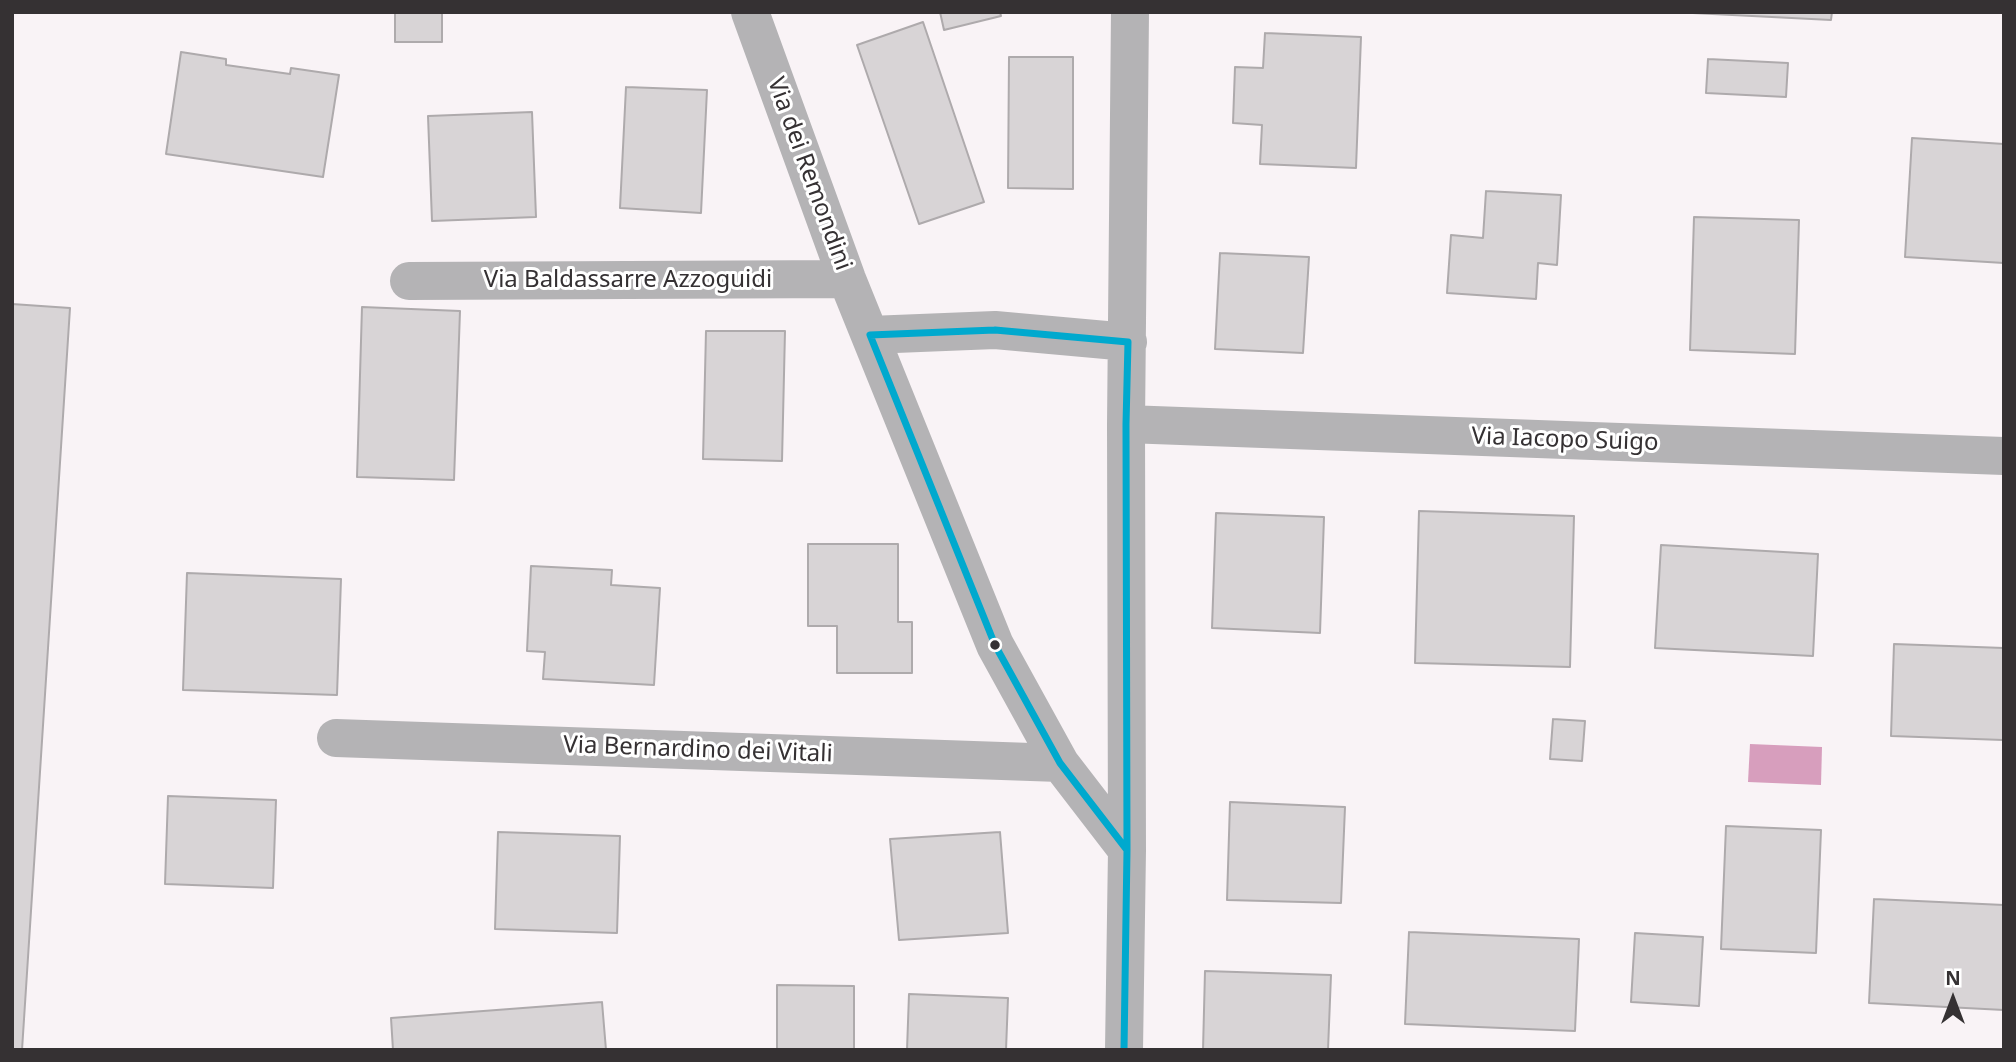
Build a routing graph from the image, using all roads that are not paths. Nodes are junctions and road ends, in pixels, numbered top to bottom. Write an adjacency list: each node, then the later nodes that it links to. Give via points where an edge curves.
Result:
1 (750, 12): 3 (street, Via dei Remondini)
2 (1130, 12): 6 (street)
3 (846, 279): 4 (street, Via Baldassarre Azzoguidi); 5 (street, Via dei Remondini)
4 (409, 281)
5 (870, 335): 6 (street, via 995,330); 10 (street, Via dei Remondini, via 995,645)
6 (1128, 342): 7 (street)
7 (1126, 424): 8 (street, Via Iacopo Suigo); 11 (street)
8 (2004, 456)
9 (336, 738): 10 (street, Via Bernardino dei Vitali)
10 (1060, 763): 11 (street, Via dei Remondini)
11 (1127, 850): 12 (street)
12 (1124, 1050)

